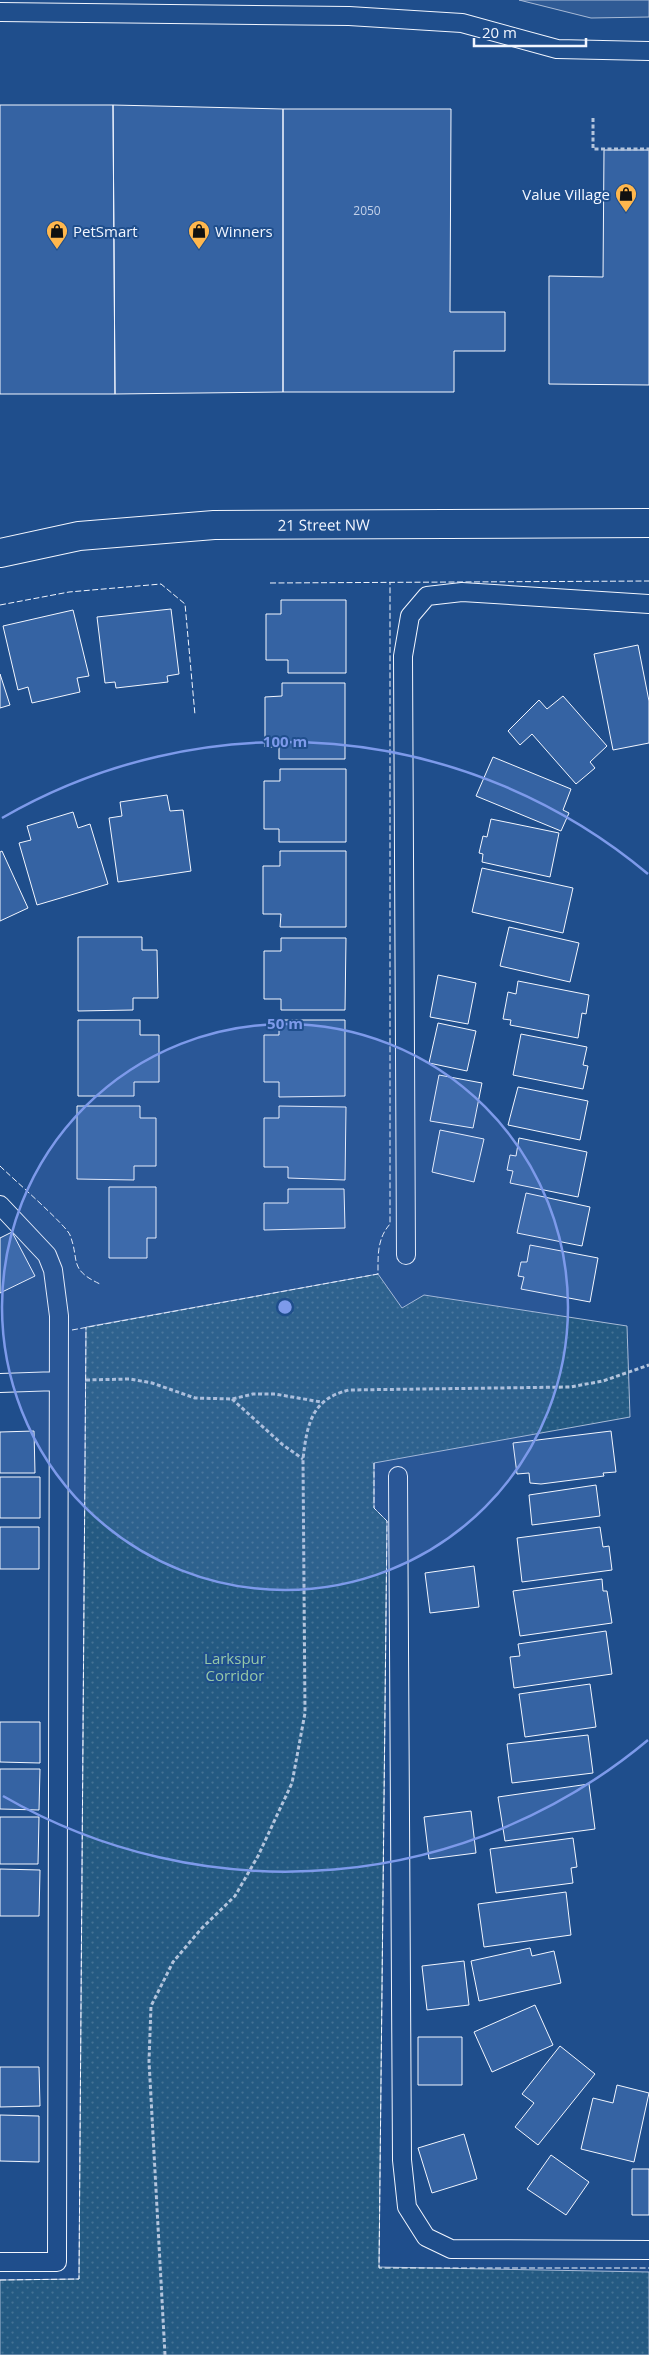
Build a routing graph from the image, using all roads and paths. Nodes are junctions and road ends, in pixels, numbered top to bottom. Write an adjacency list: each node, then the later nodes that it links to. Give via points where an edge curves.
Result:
1 (0, 12): 2 (lane, via 349,16 462,23 558,49)
2 (649, 51)
3 (593, 118): 4 (path, via 593,149)
4 (649, 149)
5 (649, 523): 6 (street, 21 Street NW, via 214,525 79,536)
6 (0, 553)
7 (649, 604): 9 (lane, via 462,592 427,596 410,616 403,656)
8 (0, 1205): 11 (lane, via 47,1255 53,1270 59,1316)
9 (406, 1255)
10 (649, 1365): 14 (path, via 610,1379 570,1387 349,1390)
11 (58, 1381): 12 (lane); 13 (path, via 130,1379 195,1398); 18 (lane, via 57,2262)
12 (0, 1382)
13 (232, 1399): 14 (path, via 253,1394 275,1394); 15 (path)
14 (322, 1402): 15 (path, via 308,1425)
15 (303, 1459): 19 (path, via 305,1714 292,1783 258,1856 235,1896 172,1962 151,2006 149,2061)
16 (398, 1476): 17 (lane, via 402,2160 406,2207 426,2237 451,2249)
17 (649, 2250)
18 (0, 2262)
19 (165, 2355)

